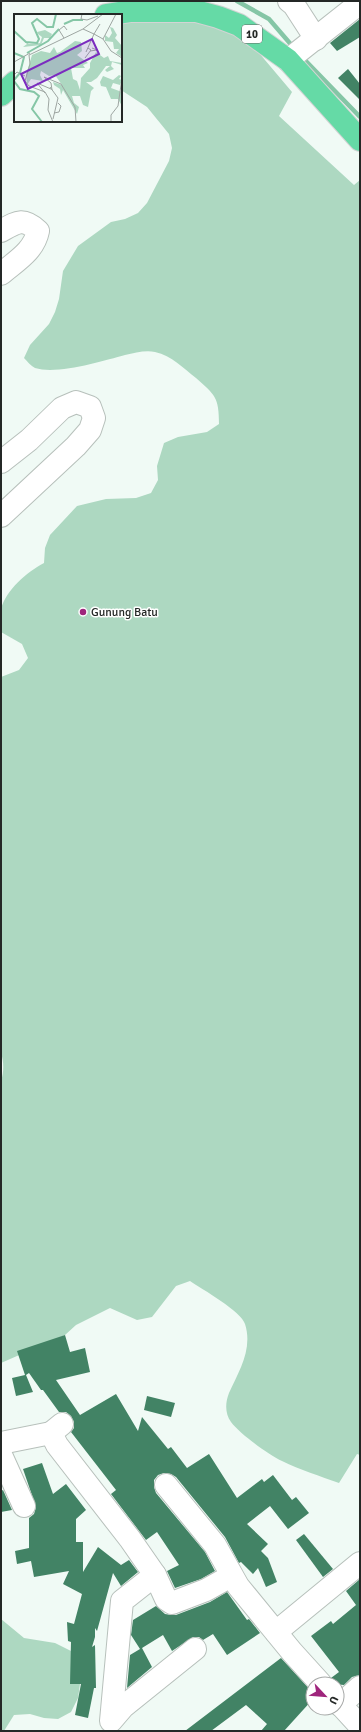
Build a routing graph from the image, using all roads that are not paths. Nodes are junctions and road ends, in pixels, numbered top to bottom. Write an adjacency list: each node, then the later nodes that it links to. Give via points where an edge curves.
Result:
1 (289, 1): 4 (street, via 294,5)
2 (354, 8): 4 (street)
3 (114, 14): 4 (highway, 10, via 138,11 196,11 239,25)
4 (300, 51): 7 (highway, 10)
5 (14, 83): 6 (highway)
6 (1, 95)
7 (360, 140)
8 (1, 231): 9 (street, via 17,222 29,223 38,231 36,240 27,252)
9 (1, 274)
10 (1, 462): 11 (street, via 29,440 62,408 76,402 90,407 94,418 90,430)
11 (1, 516)
12 (1, 1443): 17 (street, via 56,1428 57,1445)
13 (1, 1455): 15 (street)
14 (166, 1485): 18 (street, via 215,1545)
15 (24, 1506)
16 (360, 1563): 19 (street)
17 (155, 1575): 18 (street, via 166,1599 172,1603 206,1590); 20 (street, via 122,1601 111,1721 123,1707)
18 (231, 1576): 19 (street)
19 (276, 1632): 21 (street)
20 (195, 1649)
21 (314, 1676)
22 (360, 1687): 23 (street)
23 (345, 1698)
24 (345, 1710): 25 (street)
25 (360, 1726)

